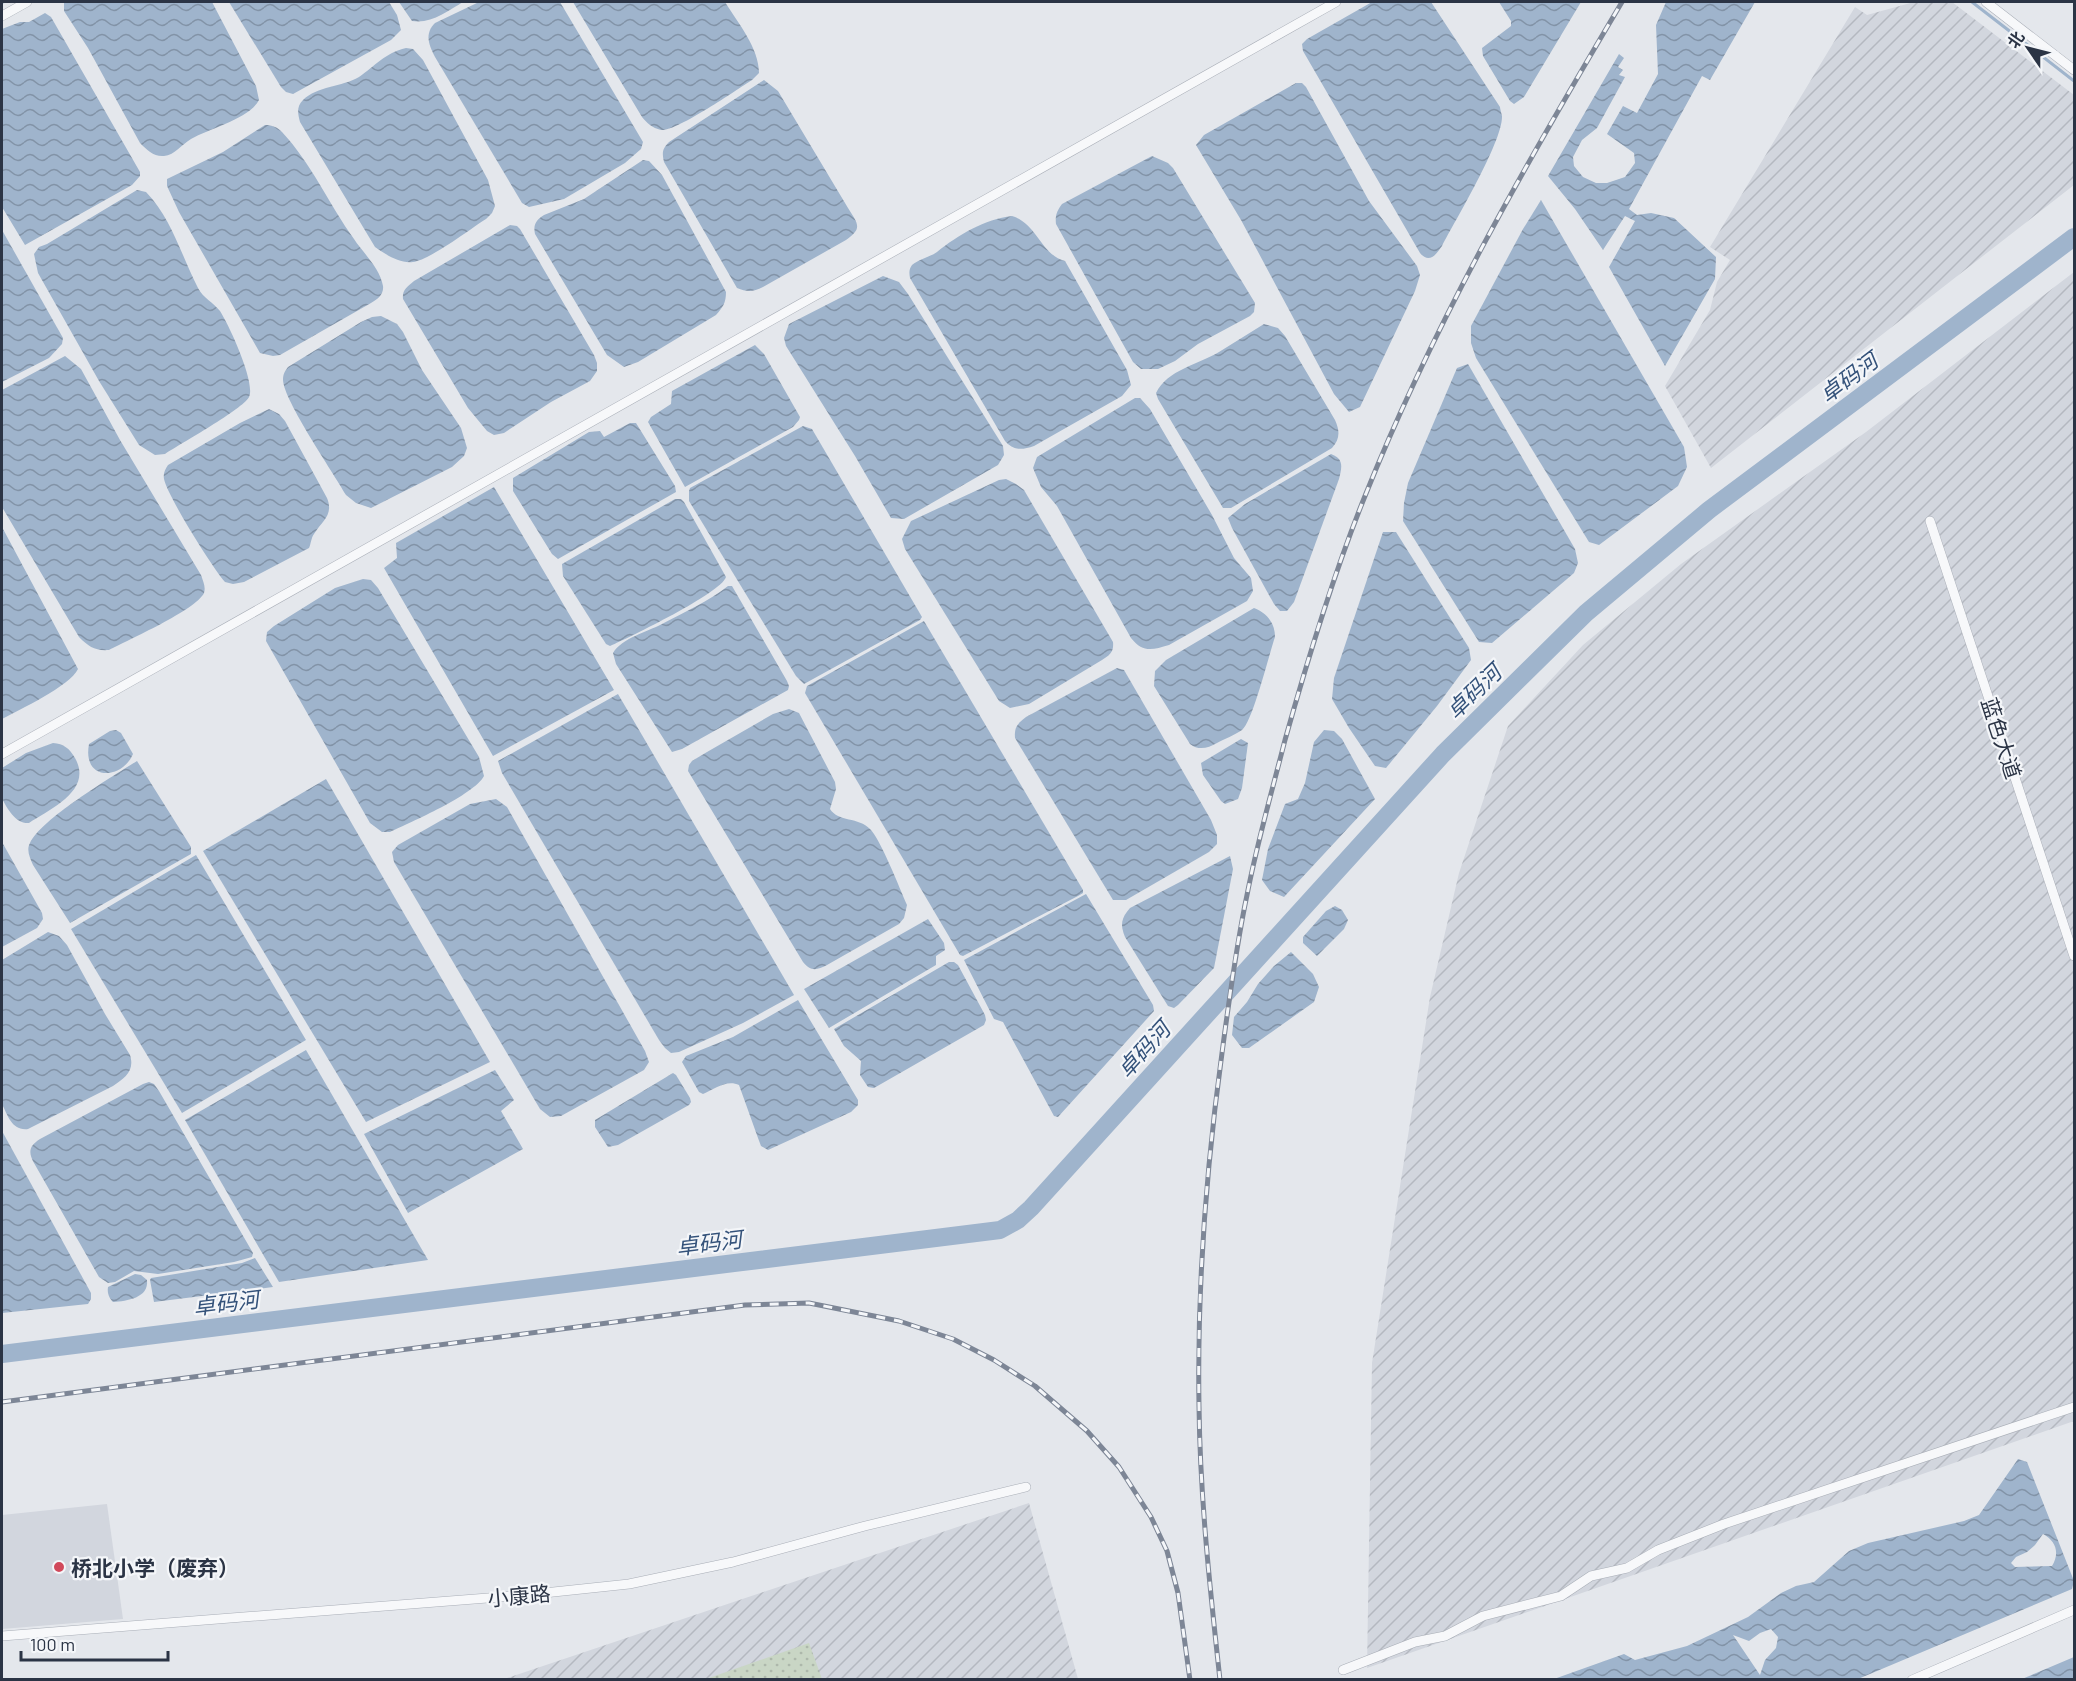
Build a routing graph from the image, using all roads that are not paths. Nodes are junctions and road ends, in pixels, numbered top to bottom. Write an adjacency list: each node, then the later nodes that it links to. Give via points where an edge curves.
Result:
1 (27, 2): 4 (street)
2 (1336, 2): 7 (street)
3 (1986, 2): 5 (street)
4 (2, 16)
5 (2074, 70)
6 (1930, 521): 8 (street, 蓝色大道)
7 (2, 754)
8 (2074, 956)
9 (2074, 1407): 13 (street, via 1724,1524 1658,1550 1627,1568 1591,1576 1561,1596 1483,1616 1445,1636 1415,1642)
10 (1026, 1487): 12 (street, 小康路, via 733,1562 629,1584)
11 (2074, 1610): 14 (street)
12 (2, 1636)
13 (1343, 1670)
14 (1912, 1680)

